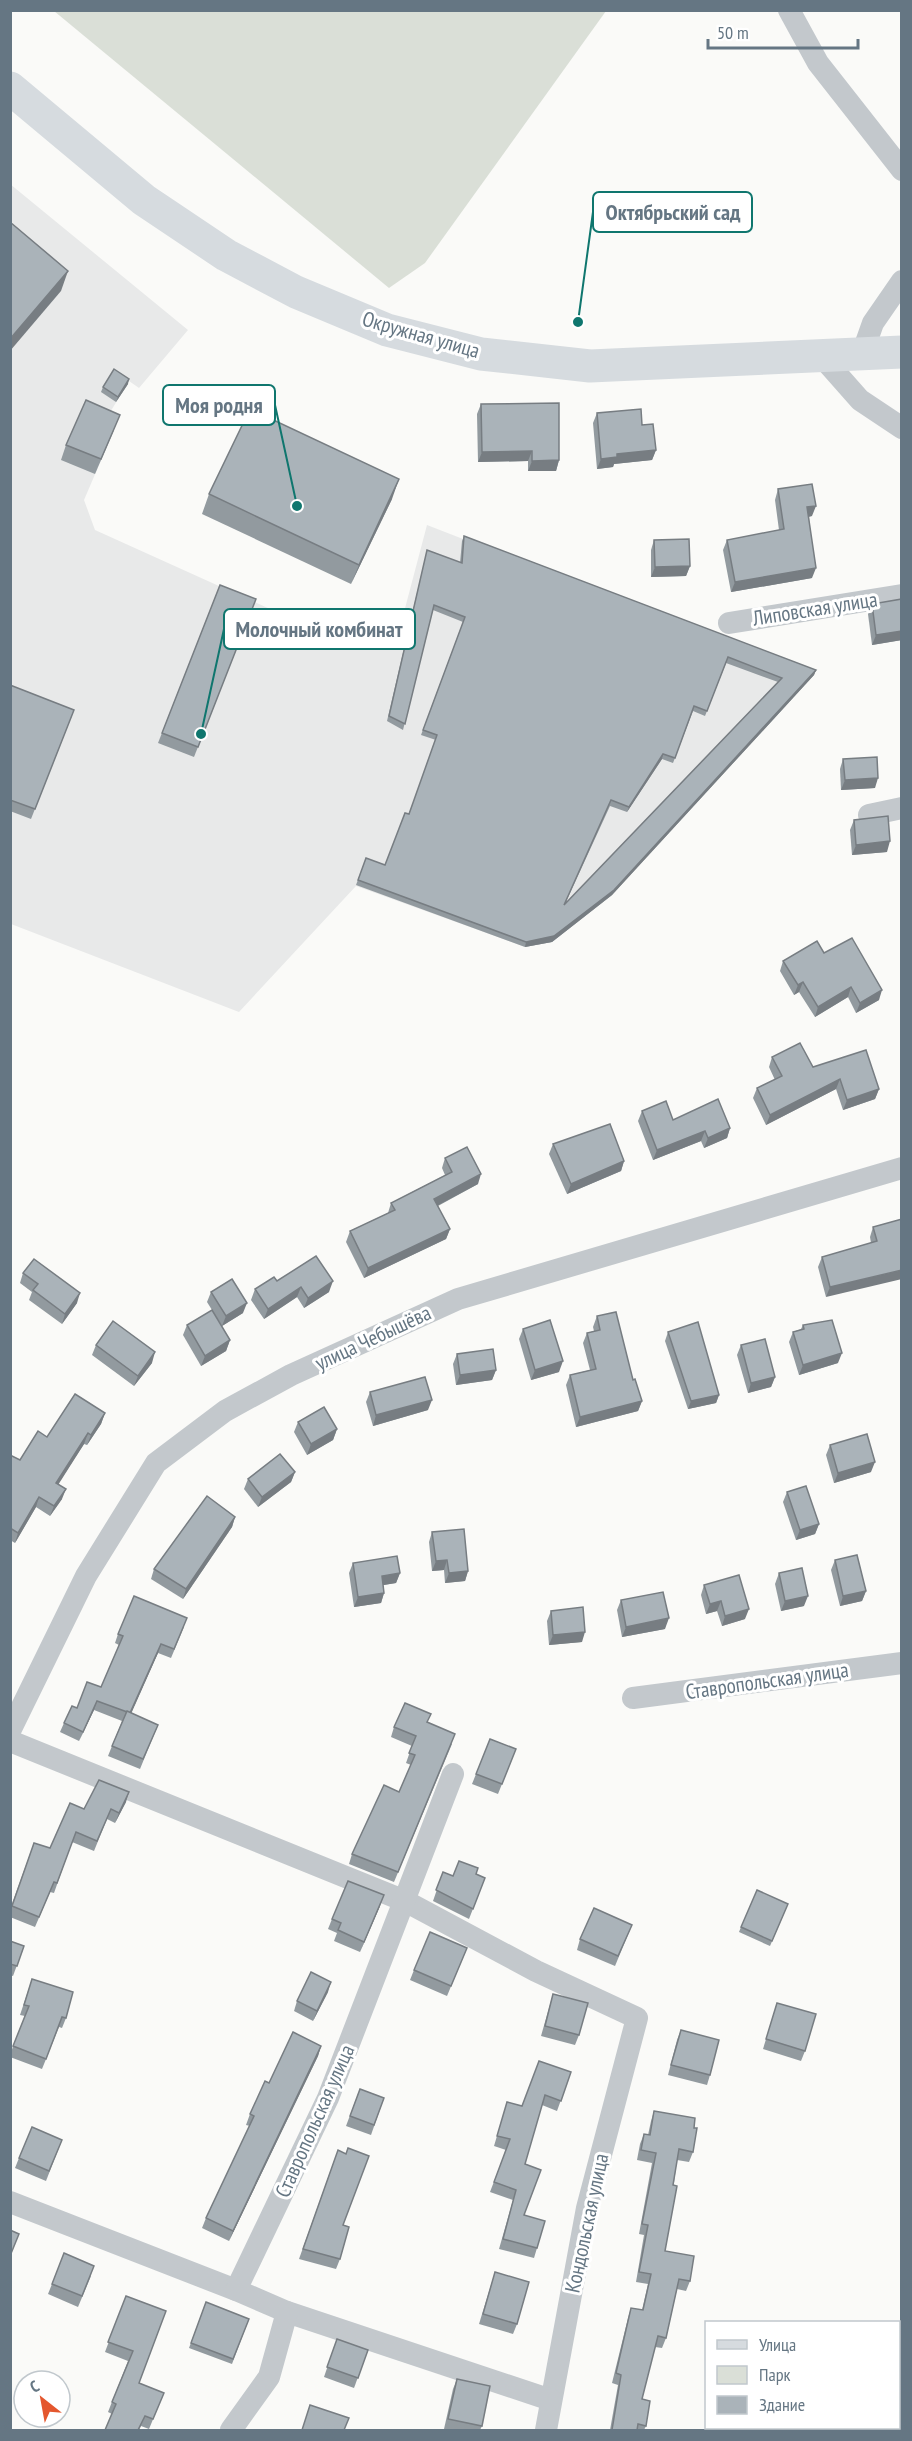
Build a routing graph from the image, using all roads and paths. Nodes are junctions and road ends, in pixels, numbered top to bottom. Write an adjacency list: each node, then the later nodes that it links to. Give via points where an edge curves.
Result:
1 (789, 10): 3 (street, via 818,63)
2 (10, 88): 7 (main road, Окружная улица, via 144,200 226,255 296,292 387,330 482,354 590,366)
3 (902, 170)
4 (902, 281): 6 (street, via 873,323)
5 (902, 352): 6 (main road, Окружная улица)
6 (862, 354): 7 (main road, Окружная улица)
7 (822, 357): 8 (street, via 860,400)
8 (902, 428)
9 (902, 595): 10 (street, Липовская улица)
10 (729, 623)
11 (902, 807): 12 (street)
12 (869, 815)
13 (902, 1168): 16 (street, улица Чебышёва, via 458,1299 291,1375 225,1411 156,1462 86,1576)
14 (902, 1663): 15 (street, Ставропольская улица)
15 (633, 1698)
16 (10, 1731)
17 (10, 1741): 19 (street)
18 (453, 1774): 19 (street, Ставропольская улица)
19 (405, 1901): 21 (street, Ставропольская улица, via 328,2098); 23 (street, Кондольская улица, via 536,1971 637,2018 587,2208)
20 (10, 2202): 21 (street)
21 (236, 2290): 22 (street)
22 (287, 2312): 23 (street); 24 (street, via 269,2377)
23 (551, 2400): 25 (street, Кондольская улица)
24 (231, 2430)
25 (546, 2430)

